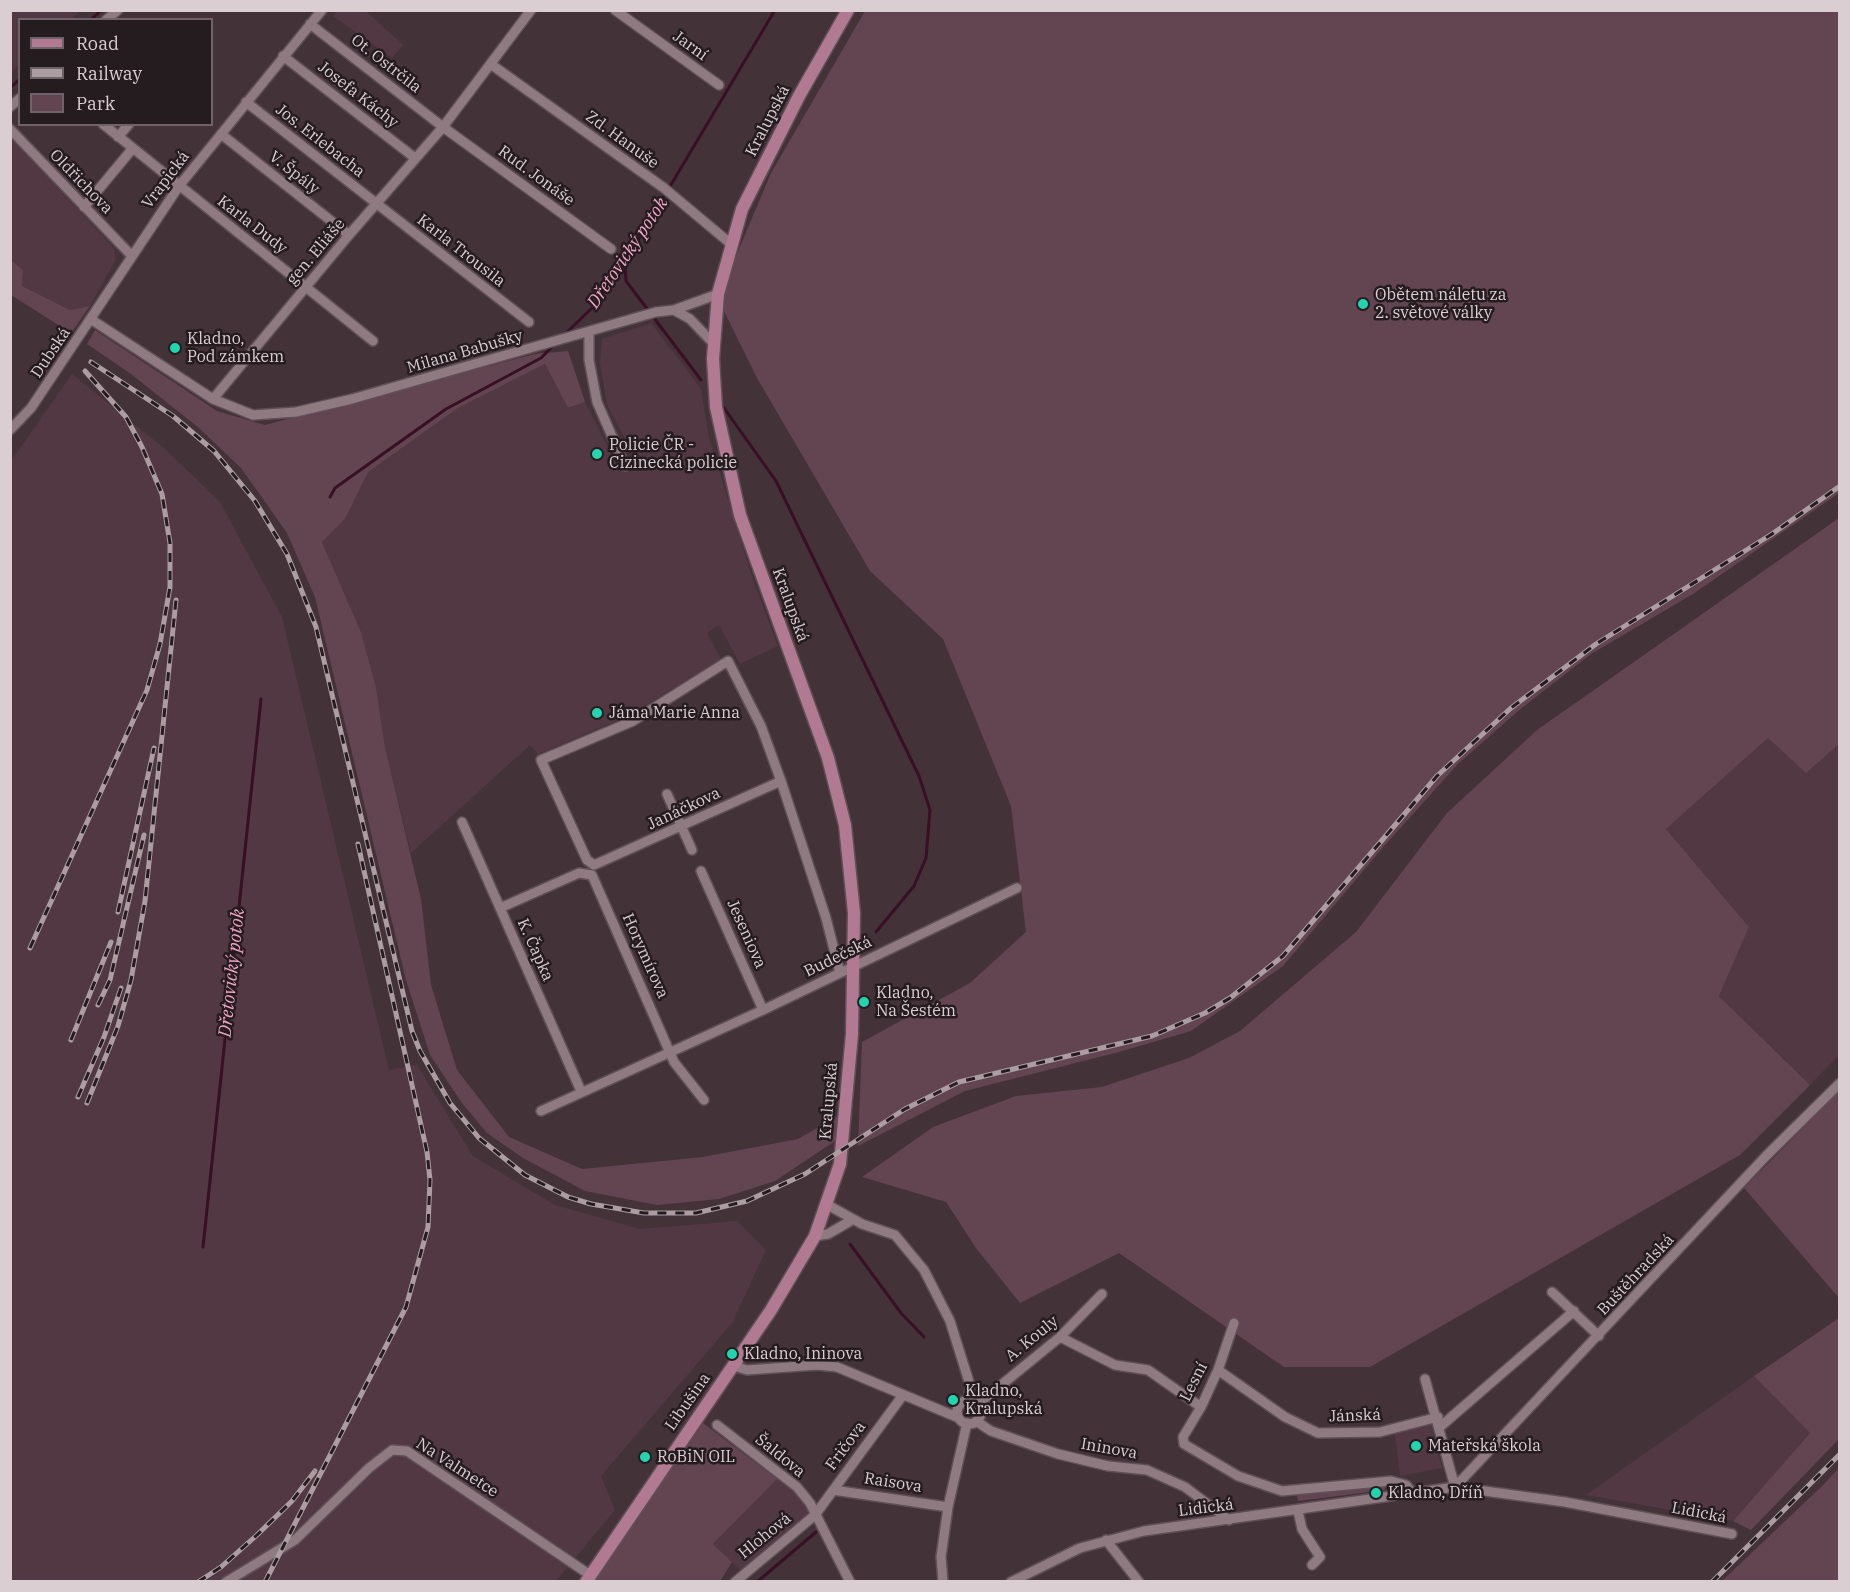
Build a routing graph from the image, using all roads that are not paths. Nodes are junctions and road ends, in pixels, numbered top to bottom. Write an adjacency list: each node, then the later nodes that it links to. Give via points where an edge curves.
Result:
1 (322, 10): 5 (street, Vrapická)
2 (531, 10): 7 (street, gen. Eliáše)
3 (615, 10): 8 (street, Jarní)
4 (848, 10): 22 (main road, Kralupská, via 770,152 742,209)
5 (310, 24): 6 (street, Vrapická); 12 (street, Ot. Ostrčila)
6 (283, 56): 9 (street, Vrapická); 17 (street, Josefa Káchy)
7 (492, 65): 12 (street, gen. Eliáše); 22 (street, Zd. Hanuše, via 675,196)
8 (718, 85)
9 (246, 102): 14 (street, Vrapická); 19 (street, Jos. Erlebacha)
10 (105, 126): 15 (street, Karla Dudy)
11 (127, 126): 15 (street)
12 (443, 127): 17 (street, gen. Eliáše); 23 (street, Rud. Jonáše)
13 (10, 129): 20 (street, Oldřichova)
14 (221, 134): 18 (street, Vrapická); 21 (street, V. Špály)
15 (118, 137): 16 (street, Karla Dudy)
16 (134, 148): 18 (street, Karla Dudy); 20 (street)
17 (415, 158): 19 (street, gen. Eliáše)
18 (179, 186): 24 (street, Vrapická); 25 (street, Karla Dudy)
19 (375, 204): 21 (street, gen. Eliáše); 29 (street, Karla Trousila)
20 (84, 207): 24 (street, Oldřichova)
21 (349, 235): 25 (street, gen. Eliáše)
22 (731, 244): 26 (main road, Kralupská)
23 (611, 249)
24 (131, 255): 28 (street, Vrapická)
25 (306, 287): 31 (street, Karla Dudy); 33 (street, gen. Eliáše)
26 (718, 294): 27 (street, Milana Babušky); 32 (main road, Kralupská)
27 (674, 310): 30 (street, Milana Babušky); 32 (street, via 690,319)
28 (92, 320): 33 (street); 34 (street, Dubská, via 32,408)
29 (529, 322)
30 (590, 332): 33 (street, Milana Babušky, via 296,412 253,415); 35 (street, via 589,360 597,402)
31 (373, 341)
32 (713, 343): 44 (main road, Kralupská, via 716,407 740,515 828,758 845,825 854,913)
33 (213, 399)
34 (10, 430)
35 (626, 466)
36 (781, 781): 39 (street, Janáčkova); 39 (street, Janáčkova, via 761,726 728,662 633,721 541,760 587,860 599,865); 45 (street)
37 (667, 794): 39 (street)
38 (462, 822): 43 (street, K. Čapka)
39 (681, 827): 40 (street)
40 (692, 850)
41 (701, 871): 46 (street, Jeseniova)
42 (1017, 888): 44 (street, Budečská)
43 (500, 908): 47 (street, Horymírova, via 579,873 590,874); 49 (street, K. Čapka)
44 (853, 966): 45 (street, Budečská); 52 (main road, Kralupská, via 852,1034 840,1164)
45 (840, 973): 46 (street, Budečská)
46 (763, 1010): 47 (street, Budečská)
47 (672, 1052): 49 (street, Budečská); 50 (street, via 674,1062)
48 (1839, 1083): 59 (street, Buštěhradská)
49 (581, 1091): 51 (street, Budečská)
50 (704, 1100)
51 (541, 1111)
52 (826, 1204): 53 (street); 54 (main road, Libušina)
53 (852, 1220): 54 (street, via 828,1234); 65 (street, via 895,1234 924,1270 950,1321)
54 (815, 1236): 61 (main road, Libušina)
55 (1552, 1292): 57 (street)
56 (1102, 1294): 60 (street, A. Kouly)
57 (1574, 1311): 59 (street); 68 (street, Jánská)
58 (1234, 1323): 62 (street, Lesní)
59 (1599, 1336): 70 (street, Buštěhradská)
60 (1060, 1337): 65 (street, A. Kouly); 66 (street, via 1115,1365 1148,1370)
61 (734, 1366): 64 (street, Ininova, via 747,1370 837,1367); 80 (main road, Libušina)
62 (1218, 1370): 66 (street, Lesní); 68 (street, Jánská, via 1284,1417 1318,1433 1380,1432)
63 (1425, 1379): 68 (street)
64 (903, 1395): 67 (street, Ininova); 71 (street, Fričova)
65 (974, 1402): 67 (street, via 981,1415); 67 (street, via 959,1406)
66 (1201, 1407): 72 (street, Lesní, via 1183,1437 1184,1444 1254,1483 1294,1492 1391,1480 1406,1485)
67 (967, 1421): 73 (street); 76 (street, Ininova, via 1058,1454 1147,1470 1185,1487)
68 (1439, 1421): 70 (street)
69 (717, 1425): 75 (street, Šaldova, via 797,1487)
70 (1455, 1487): 72 (street, Lidická); 77 (street, Lidická, via 1564,1502)
71 (833, 1490): 73 (street, Raisova); 75 (street, Fričova)
72 (1413, 1494): 74 (street, Lidická)
73 (948, 1507): 84 (street, via 941,1557)
74 (1298, 1511): 76 (street, Lidická); 79 (street, via 1302,1529 1320,1557)
75 (815, 1515): 82 (street, Hlohová); 83 (street, Šaldova)
76 (1229, 1520): 78 (street, Lidická)
77 (1732, 1534)
78 (1106, 1540): 85 (street, Lidická); 86 (street)
79 (1312, 1565)
80 (588, 1578): 81 (street, Na Valmetce, via 407,1451 392,1450 295,1540)
81 (226, 1581)
82 (735, 1581)
83 (850, 1581)
84 (943, 1581)
85 (1011, 1581)
86 (1139, 1581)

